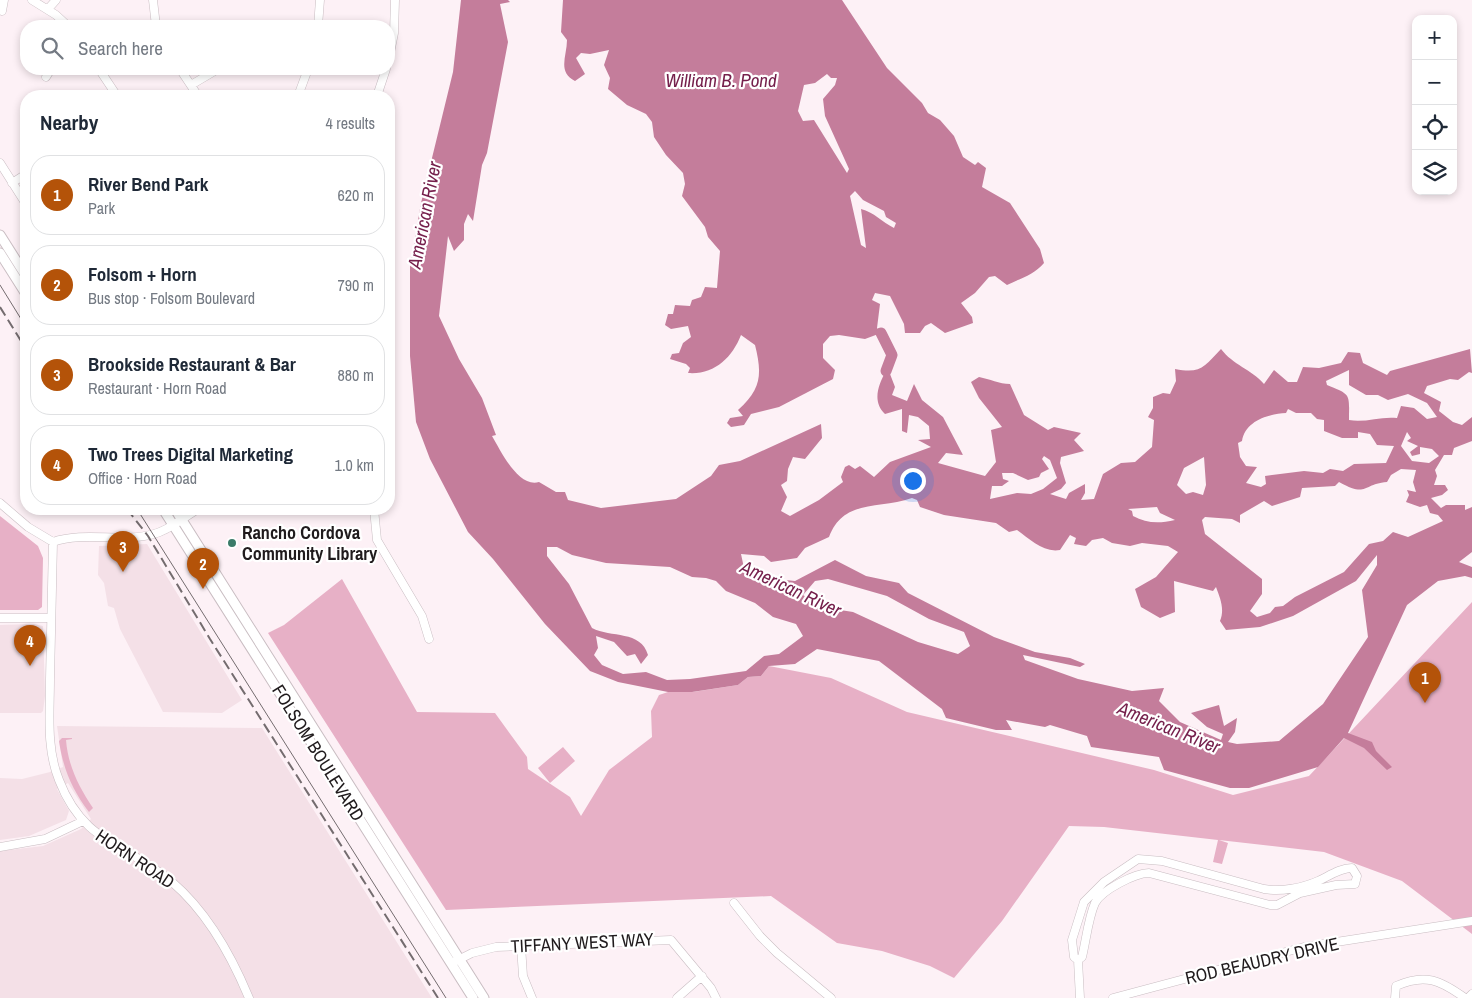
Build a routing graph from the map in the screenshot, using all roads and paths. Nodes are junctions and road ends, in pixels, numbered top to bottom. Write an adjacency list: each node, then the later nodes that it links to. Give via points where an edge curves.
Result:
1 (4, 0): 8 (street)
2 (32, 0): 7 (street)
3 (56, 0): 7 (street)
4 (153, 0): 10 (street)
5 (320, 0): 11 (street)
6 (395, 0): 12 (street)
7 (48, 9): 9 (street)
8 (2, 11)
9 (61, 20)
10 (155, 20)
11 (318, 20)
12 (394, 20)
13 (103, 75): 19 (street)
14 (184, 75): 18 (street)
15 (208, 75): 18 (street)
16 (306, 75): 21 (street)
17 (384, 75): 22 (street)
18 (191, 85): 20 (street)
19 (113, 90)
20 (194, 90)
21 (300, 90)
22 (379, 90)
23 (0, 163): 25 (street)
24 (20, 178): 25 (street)
25 (12, 183): 26 (street)
26 (20, 195)
27 (0, 235): 29 (main road)
28 (0, 253): 30 (main road)
29 (20, 267)
30 (20, 285)
31 (0, 503): 37 (street, via 28,527)
32 (169, 515): 36 (main road, FOLSOM BOULEVARD)
33 (176, 515): 36 (main road, FOLSOM BOULEVARD)
34 (188, 515): 36 (street)
35 (375, 515): 42 (street, via 377,540 422,616)
36 (177, 522): 37 (street, via 158,533 137,537 63,538); 38 (main road, FOLSOM BOULEVARD); 41 (main road, FOLSOM BOULEVARD)
37 (53, 542): 40 (street, HORN ROAD)
38 (217, 594): 41 (main road, via 237,619); 43 (main road, FOLSOM BOULEVARD)
39 (0, 618): 40 (street)
40 (51, 618): 45 (street, HORN ROAD, via 52,752 64,793)
41 (247, 624): 44 (main road, FOLSOM BOULEVARD)
42 (429, 639)
43 (269, 675): 44 (main road, via 279,682 296,709); 53 (main road, FOLSOM BOULEVARD)
44 (301, 709): 53 (main road, FOLSOM BOULEVARD)
45 (83, 820): 46 (street, via 45,839); 57 (street, HORN ROAD, via 103,839 160,873 184,894 215,934)
46 (0, 848)
47 (1259, 888): 48 (street); 48 (street, via 1280,891 1309,884 1345,868 1352,868 1357,879 1355,884 1300,894 1277,905); 52 (street, via 1162,861 1138,859 1104,882 1084,902 1072,940 1074,957)
48 (1255, 902): 52 (street, via 1139,873 1096,902 1082,958)
49 (734, 903): 56 (street, via 777,954)
50 (1472, 921): 64 (street, ROD BEAUDRY DRIVE, via 1304,947)
51 (521, 946): 53 (street, TIFFANY WEST WAY, via 486,948); 54 (street, TIFFANY WEST WAY, via 671,940); 60 (street, via 523,976)
52 (1078, 960): 63 (street)
53 (456, 961): 58 (main road, FOLSOM BOULEVARD); 59 (main road, FOLSOM BOULEVARD)
54 (702, 976): 61 (street); 62 (street, TIFFANY WEST WAY)
55 (1472, 994): 66 (street)
56 (827, 997)
57 (249, 998)
58 (473, 998)
59 (484, 998)
60 (532, 998)
61 (677, 998)
62 (716, 998)
63 (1080, 998)
64 (1113, 998)
65 (1395, 998): 66 (street, via 1396,986 1411,980 1437,980)
66 (1467, 998)

